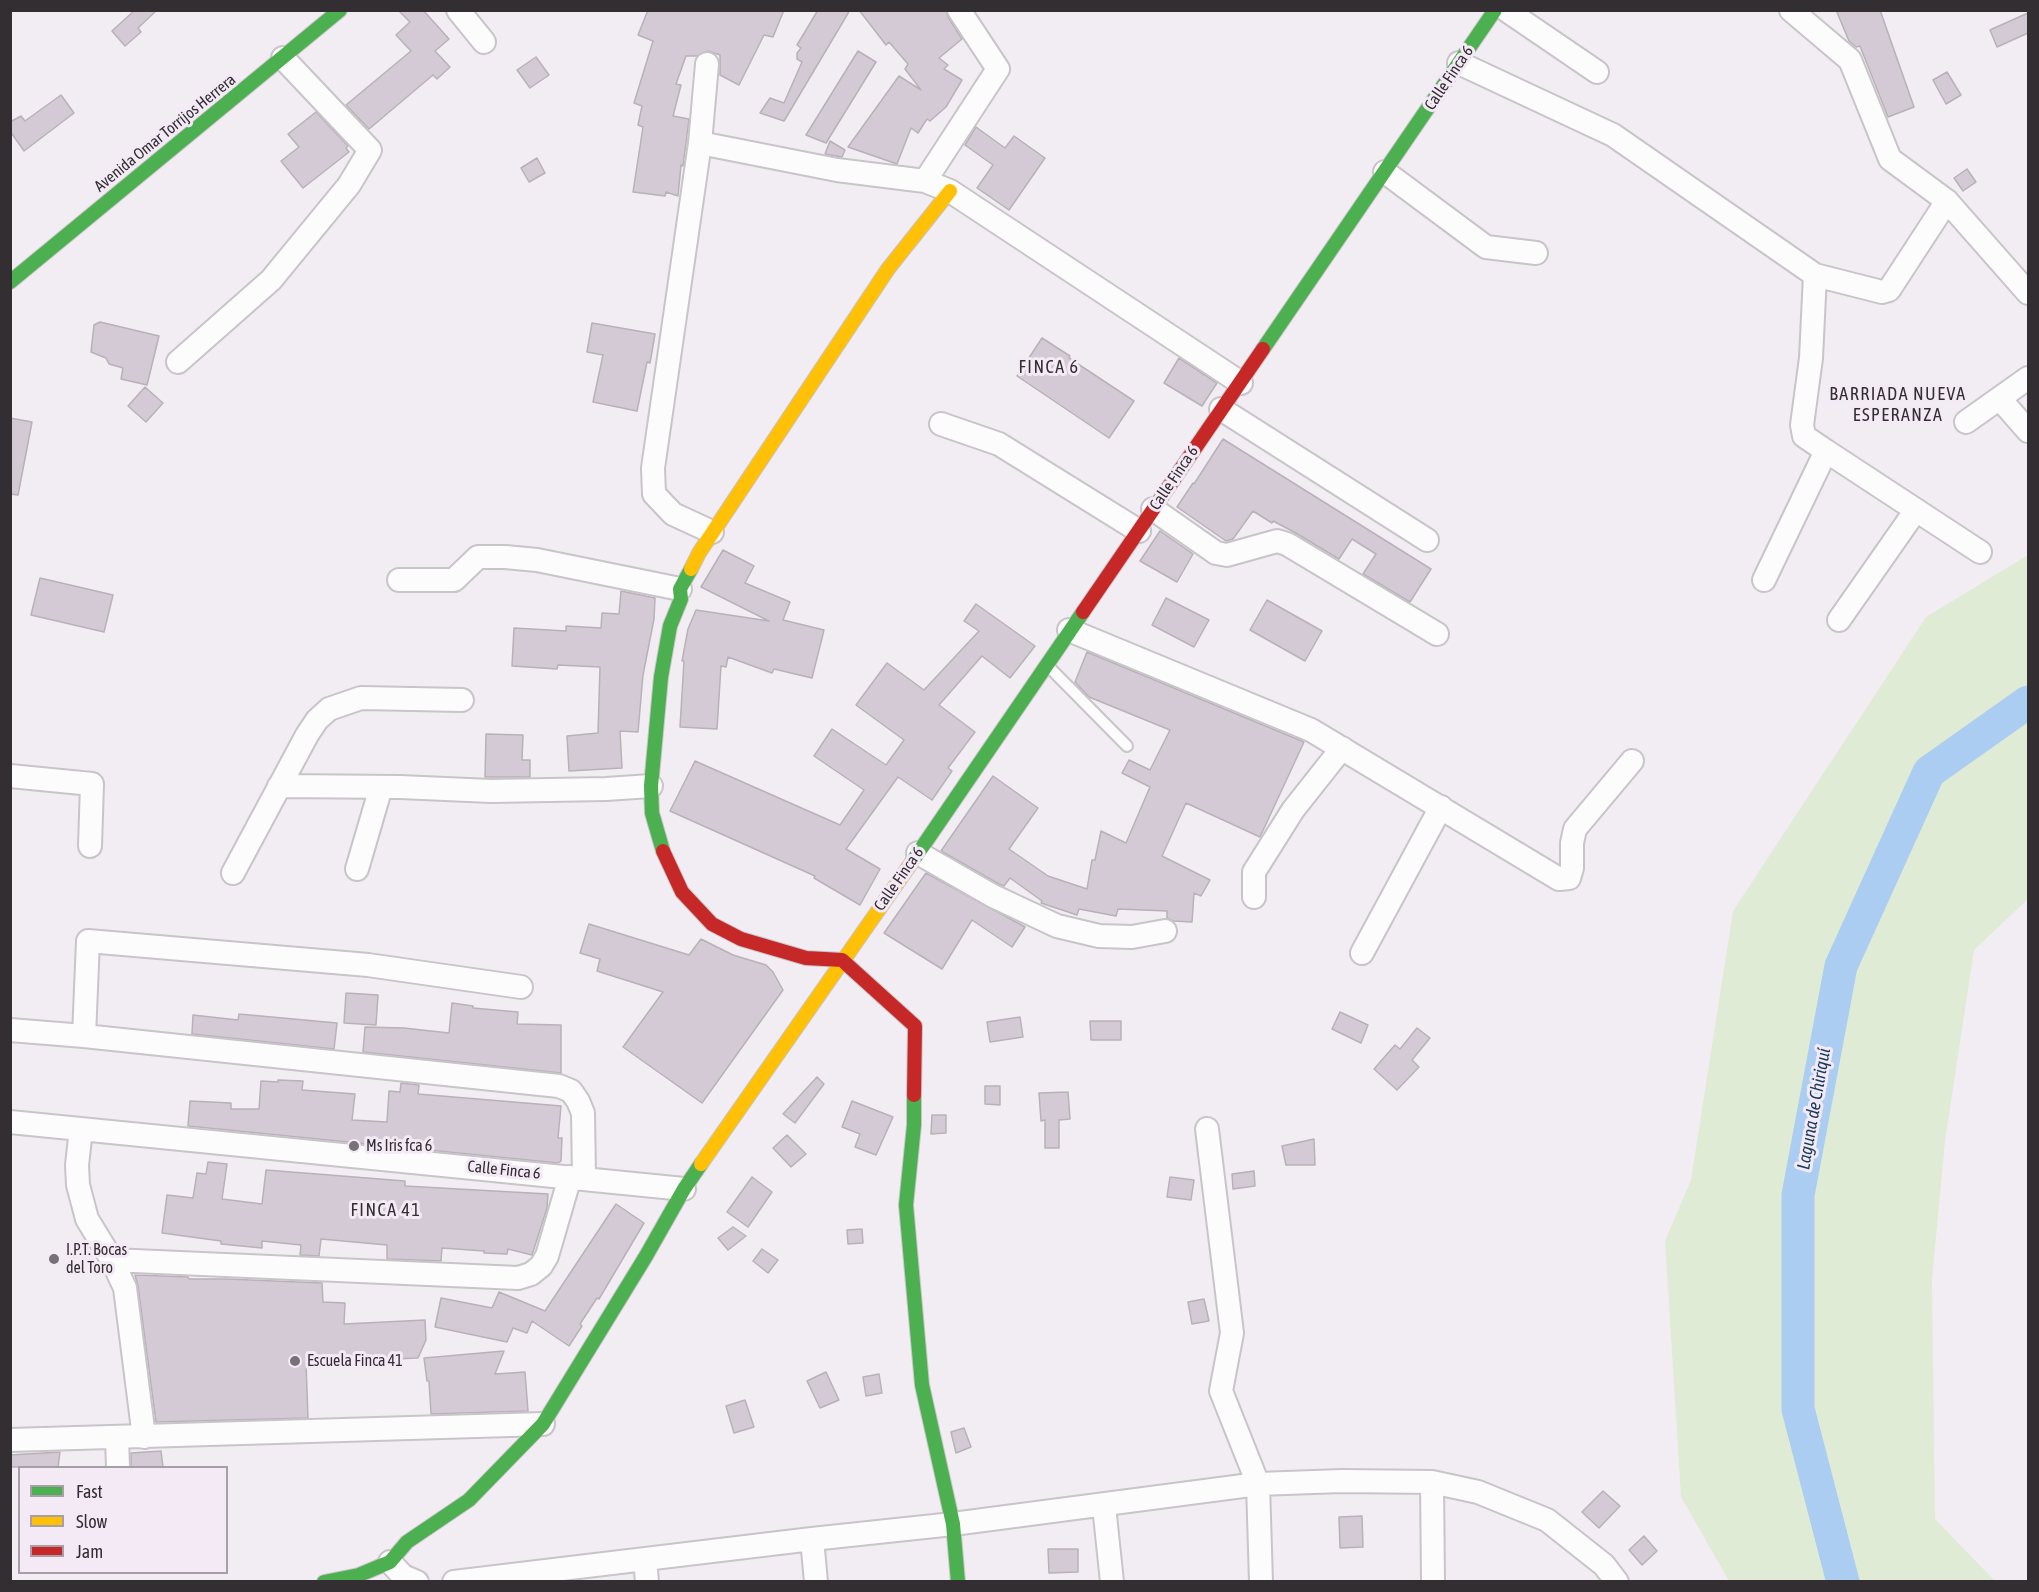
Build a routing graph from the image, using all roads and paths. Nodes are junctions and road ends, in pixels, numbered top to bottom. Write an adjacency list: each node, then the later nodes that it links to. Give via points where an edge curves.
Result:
1 (340, 10): 8 (street, Avenida Omar Torrijos Herrera)
2 (458, 10): 7 (street)
3 (959, 10): 14 (street, via 998,69)
4 (1495, 10): 9 (street, Calle Finca 6)
5 (1506, 10): 11 (street)
6 (1791, 10): 16 (street, via 1850,60 1890,159)
7 (484, 42)
8 (283, 58): 19 (street, Avenida Omar Torrijos Herrera); 21 (street, via 370,150 350,185 272,280)
9 (1459, 63): 13 (street, Calle Finca 6); 18 (street, via 1613,135)
10 (707, 64): 12 (street)
11 (1597, 72)
12 (700, 143): 14 (street, via 837,170); 33 (street, via 653,468 654,494 673,514)
13 (1384, 172): 17 (street, via 1486,246); 23 (street, Calle Finca 6)
14 (925, 181): 15 (street)
15 (950, 190): 23 (street); 33 (street, via 888,269)
16 (1947, 201): 18 (street, via 1889,290 1882,292); 20 (street)
17 (1536, 253)
18 (1815, 275): 29 (street, via 1811,358 1802,424 1804,436)
19 (10, 282)
20 (2028, 293)
21 (178, 362)
22 (2028, 378): 24 (street)
23 (1241, 383): 25 (street, Calle Finca 6)
24 (2000, 399): 26 (street); 28 (street)
25 (1221, 409): 30 (street, Calle Finca 6); 34 (street)
26 (1966, 422)
27 (941, 424): 32 (street, via 999,444)
28 (2028, 431)
29 (1826, 451): 31 (street); 37 (street)
30 (1153, 509): 32 (street, Calle Finca 6); 41 (street, via 1216,553 1227,555 1277,541 1287,544)
31 (1916, 510): 35 (street); 39 (street)
32 (1139, 531): 40 (street, Calle Finca 6)
33 (712, 532): 38 (street)
34 (1427, 540)
35 (1980, 552)
36 (399, 580): 38 (street, via 454,580 478,557 505,557)
37 (1764, 580)
38 (680, 589): 49 (street, via 681,599 670,626 661,677)
39 (1839, 620)
40 (1069, 630): 42 (street, Calle Finca 6); 45 (street, via 1311,730)
41 (1437, 634)
42 (1046, 664): 44 (lane); 53 (street, Calle Finca 6)
43 (462, 700): 48 (street, via 361,698 328,709 307,735)
44 (1127, 746)
45 (1342, 748): 51 (street); 56 (street, via 1293,810 1254,872)
46 (1632, 761): 51 (street, via 1575,829 1569,878 1559,879)
47 (10, 776): 52 (street, via 92,784)
48 (279, 786): 50 (street); 55 (street)
49 (651, 786): 50 (street, via 491,790); 59 (street, via 652,813 664,853 682,892 712,924 741,939 806,958)
50 (381, 787): 54 (street)
51 (1441, 807): 58 (street)
52 (90, 846)
53 (918, 853): 57 (street, via 993,896 1057,926 1099,936 1132,937); 59 (street, Calle Finca 6)
54 (357, 869)
55 (233, 873)
56 (1254, 897)
57 (1165, 931)
58 (1362, 953)
59 (842, 960): 67 (street, Calle Finca 6); 77 (street, via 915,1026 914,1125 906,1205 922,1385)
60 (521, 987): 62 (street, via 368,965 88,941)
61 (10, 1030): 62 (street)
62 (84, 1036): 66 (street, via 559,1086 574,1096 583,1113)
63 (10, 1122): 64 (street, Calle Finca 6)
64 (81, 1129): 66 (street, Calle Finca 6); 68 (street, via 76,1165 78,1185 87,1219)
65 (1207, 1129): 75 (street, via 1232,1333 1221,1392)
66 (577, 1177): 67 (street, Calle Finca 6); 68 (street, via 548,1256 531,1274 518,1278)
67 (684, 1189): 69 (street)
68 (112, 1260): 70 (street, via 125,1288)
69 (543, 1424): 70 (street); 80 (street, via 469,1500 407,1542)
70 (144, 1437): 71 (street)
71 (117, 1438): 72 (street); 73 (street)
72 (10, 1440)
73 (118, 1466)
74 (1432, 1482): 75 (street); 89 (street); 90 (street, via 1478,1492 1547,1520 1604,1565)
75 (1258, 1484): 76 (street); 88 (street)
76 (1104, 1506): 77 (street); 87 (street)
77 (953, 1524): 78 (street); 86 (street)
78 (812, 1539): 79 (street); 85 (street)
79 (645, 1559): 83 (street); 84 (street)
80 (390, 1562): 81 (street, via 359,1575); 82 (street, via 403,1576)
81 (324, 1581)
82 (417, 1581)
83 (454, 1581)
84 (647, 1581)
85 (816, 1581)
86 (958, 1581)
87 (1112, 1581)
88 (1261, 1581)
89 (1433, 1581)
90 (1617, 1581)

